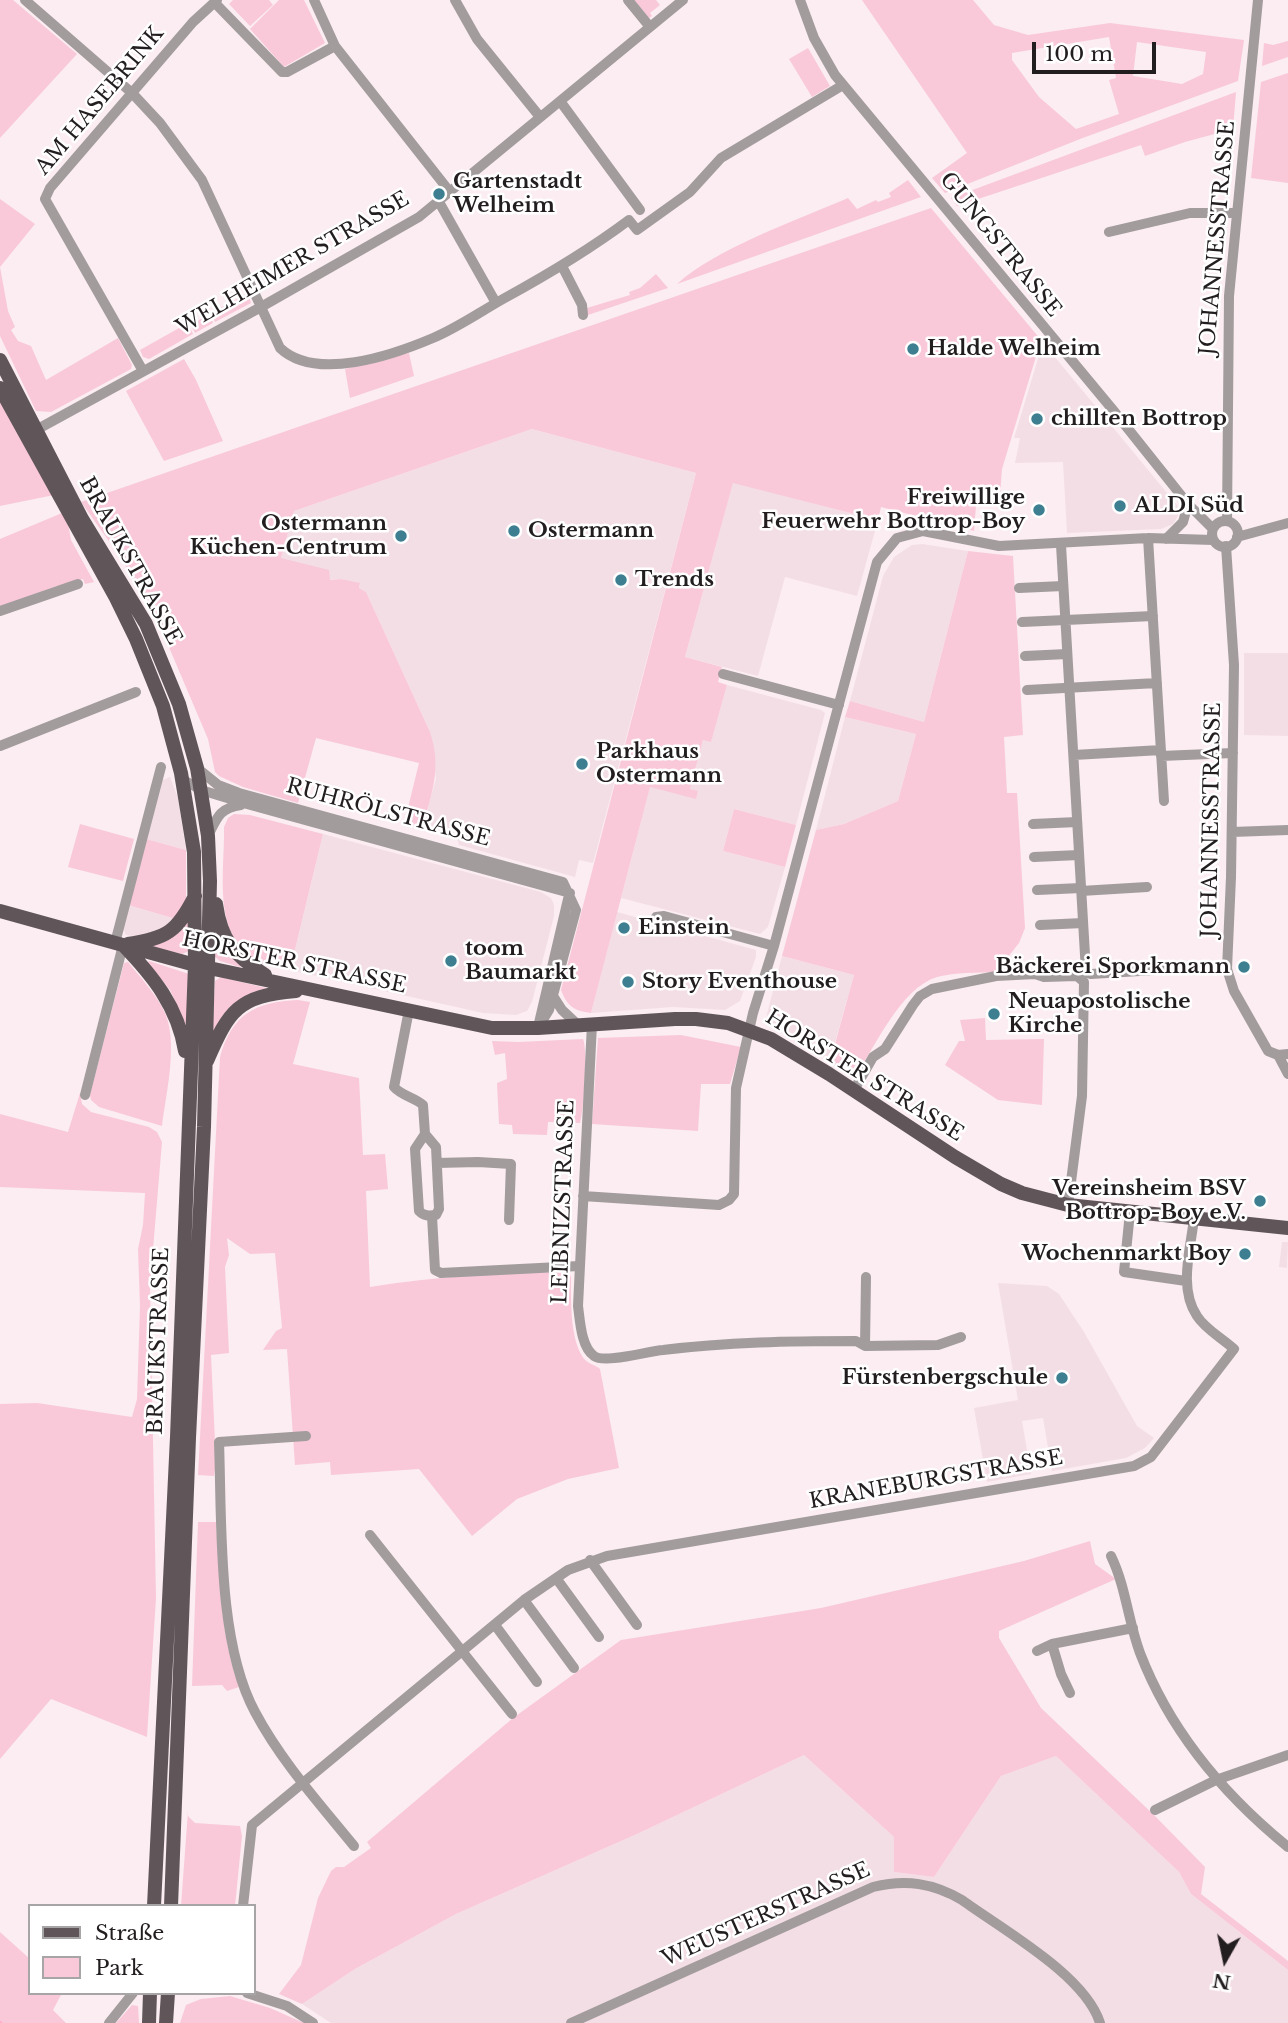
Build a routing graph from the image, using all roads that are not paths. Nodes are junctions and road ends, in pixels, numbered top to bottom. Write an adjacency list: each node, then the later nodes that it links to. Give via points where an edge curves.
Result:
1 (25, 0): 14 (street)
2 (314, 0): 12 (street)
3 (455, 0): 16 (street, via 477,39)
4 (628, 0): 11 (street)
5 (663, 0): 10 (street)
6 (682, 0): 10 (street, WELHEIMER STRASSE)
7 (800, 0): 13 (street, GUNGSTRASSE, via 814,38)
8 (1258, 0): 20 (street, JOHANNESSTRASSE)
9 (216, 1): 12 (street, via 282,72); 14 (street, AM HASEBRINK)
10 (671, 10): 11 (street, WELHEIMER STRASSE)
11 (650, 27): 15 (street, WELHEIMER STRASSE)
12 (335, 46): 17 (street)
13 (843, 85): 22 (street, via 721,158 690,192); 32 (street, GUNGSTRASSE)
14 (132, 93): 26 (street, via 202,180); 29 (street, AM HASEBRINK, via 45,199)
15 (560, 102): 16 (street, WELHEIMER STRASSE); 19 (street)
16 (540, 117): 17 (street, WELHEIMER STRASSE)
17 (450, 192): 18 (street, WELHEIMER STRASSE)
18 (439, 202): 25 (street); 26 (street, WELHEIMER STRASSE, via 397,231)
19 (640, 210): 21 (street); 22 (street)
20 (1237, 213): 23 (street, via 1191,213); 33 (street, JOHANNESSTRASSE, via 1229,296)
21 (629, 219): 22 (street, via 637,230); 24 (street)
22 (649, 221)
23 (1109, 232)
24 (562, 266): 25 (street); 27 (street)
25 (496, 303): 26 (street, via 399,351 326,365 285,352)
26 (261, 307): 29 (street, WELHEIMER STRASSE)
27 (583, 315)
28 (0, 360): 31 (main road, BRAUKSTRASSE)
29 (143, 371): 31 (street, WELHEIMER STRASSE)
30 (0, 388): 62 (main road, BRAUKSTRASSE, via 136,639 163,706)
31 (36, 430): 61 (main road, BRAUKSTRASSE, via 82,519 146,624 179,704)
32 (1188, 504): 35 (street, GUNGSTRASSE); 38 (street, via 1183,522)
33 (1227, 521): 35 (street, via 1220,522); 36 (street, via 1236,527)
34 (1288, 523): 36 (street)
35 (1213, 534): 38 (street); 40 (street, via 1220,546)
36 (1237, 537): 40 (street)
37 (1148, 538): 38 (street); 39 (street); 45 (street)
38 (1166, 539)
39 (1061, 545): 42 (street); 55 (street, via 999,546 923,531 897,538 877,562)
40 (1226, 547): 58 (street, JOHANNESSTRASSE, via 1234,653)
41 (78, 584): 44 (street)
42 (1063, 586): 43 (street); 46 (street)
43 (1019, 588)
44 (0, 611)
45 (1153, 616): 46 (street); 51 (street)
46 (1065, 620): 47 (street); 48 (street)
47 (1022, 622)
48 (1068, 654): 49 (street); 52 (street)
49 (1025, 656)
50 (723, 674): 55 (street)
51 (1157, 684): 52 (street); 57 (street)
52 (1070, 688): 53 (street); 59 (street)
53 (1027, 690)
54 (136, 692): 56 (street)
55 (838, 705): 84 (street)
56 (0, 746)
57 (1161, 753): 58 (street); 59 (street); 64 (street)
58 (1233, 753): 69 (street, JOHANNESSTRASSE)
59 (1074, 755): 66 (street)
60 (161, 767): 83 (street)
61 (197, 768): 63 (main road, BRAUKSTRASSE); 77 (street, RUHRÖLSTRASSE, via 218,785 239,793 554,879 563,882)
62 (182, 779): 63 (street); 78 (main road, BRAUKSTRASSE)
63 (201, 790): 65 (street); 70 (main road, BRAUKSTRASSE)
64 (1164, 801)
65 (247, 804): 70 (street, via 221,812); 77 (street, RUHRÖLSTRASSE)
66 (1077, 822): 67 (street); 71 (street)
67 (1033, 824)
68 (1288, 830): 69 (street)
69 (1232, 832): 86 (street, JOHANNESSTRASSE)
70 (208, 836): 73 (main road, BRAUKSTRASSE)
71 (1079, 855): 72 (street); 76 (street)
72 (1034, 857)
73 (210, 881): 85 (main road, BRAUKSTRASSE); 88 (main road, via 223,933 236,955)
74 (1147, 887): 76 (street)
75 (1037, 890): 76 (street)
76 (1081, 890): 81 (street)
77 (570, 893): 90 (street, via 576,910); 93 (street)
78 (196, 894): 83 (main road, via 183,919 166,935); 85 (main road, BRAUKSTRASSE)
79 (0, 911): 83 (main road, HORSTER STRASSE)
80 (656, 917): 84 (street)
81 (1083, 923): 82 (street); 87 (street)
82 (1040, 925)
83 (119, 944): 85 (main road, HORSTER STRASSE); 98 (main road, via 153,977 171,1006 182,1035); 100 (street)
84 (774, 946): 94 (street)
85 (202, 966): 88 (main road, HORSTER STRASSE); 96 (main road, BRAUKSTRASSE); 98 (main road, BRAUKSTRASSE)
86 (1227, 969): 87 (street); 95 (street, JOHANNESSTRASSE, via 1268,1051)
87 (1083, 975): 99 (street, via 996,976 932,989 913,1005); 104 (street, via 1082,1096)
88 (275, 982): 89 (main road, HORSTER STRASSE)
89 (316, 990): 91 (main road, HORSTER STRASSE); 96 (main road, via 279,992 248,1002 223,1025)
90 (553, 996): 92 (street, via 562,1010); 93 (street)
91 (409, 1010): 93 (main road, HORSTER STRASSE, via 492,1028); 101 (street, via 394,1087 423,1105)
92 (585, 1025): 93 (main road, HORSTER STRASSE); 94 (main road, HORSTER STRASSE, via 696,1019); 103 (street, LEIBNIZSTRASSE)
93 (538, 1028)
94 (750, 1029): 99 (main road, HORSTER STRASSE); 103 (street, via 736,1088 734,1187 729,1200 714,1205)
95 (1283, 1055): 97 (street, JOHANNESSTRASSE)
96 (204, 1069): 139 (main road, BRAUKSTRASSE)
97 (1288, 1074)
98 (190, 1084): 138 (main road, BRAUKSTRASSE)
99 (854, 1090): 104 (main road, HORSTER STRASSE, via 1001,1184)
100 (85, 1095)
101 (425, 1134): 102 (street, via 436,1147); 106 (street, via 415,1149 419,1211)
102 (437, 1164): 106 (street, via 439,1209); 108 (street, via 511,1164)
103 (583, 1196): 110 (street, LEIBNIZSTRASSE)
104 (1068, 1205): 105 (main road, HORSTER STRASSE)
105 (1130, 1212): 107 (main road, HORSTER STRASSE); 112 (street, via 1124,1272)
106 (432, 1216): 110 (street, via 435,1270 441,1273)
107 (1194, 1217): 109 (main road, HORSTER STRASSE); 112 (street)
108 (509, 1220)
109 (1288, 1228)
110 (579, 1266): 114 (street, LEIBNIZSTRASSE, via 581,1325 587,1347 604,1359 761,1341 856,1342)
111 (866, 1277): 114 (street)
112 (1186, 1280): 118 (street, KRANEBURGSTRASSE, via 1195,1314 1234,1349 1151,1457 1133,1466)
113 (961, 1337): 114 (street, LEIBNIZSTRASSE, via 938,1345)
114 (865, 1346)
115 (306, 1436): 134 (street, via 219,1443 228,1616 238,1671 254,1710)
116 (370, 1535): 126 (street)
117 (1111, 1556): 123 (street)
118 (590, 1560): 119 (street, KRANEBURGSTRASSE); 122 (street)
119 (556, 1578): 120 (street, KRANEBURGSTRASSE); 124 (street)
120 (524, 1600): 121 (street, KRANEBURGSTRASSE); 128 (street)
121 (495, 1625): 126 (street, KRANEBURGSTRASSE); 129 (street)
122 (638, 1625)
123 (1133, 1628): 125 (street); 133 (street, via 1155,1686)
124 (599, 1637)
125 (1052, 1644): 127 (street); 130 (street)
126 (463, 1651): 131 (street); 134 (street, KRANEBURGSTRASSE)
127 (1037, 1651)
128 (574, 1668)
129 (537, 1682)
130 (1070, 1693)
131 (512, 1714)
132 (1288, 1755): 133 (street)
133 (1216, 1780): 135 (street); 137 (street)
134 (302, 1783): 136 (street); 140 (street, KRANEBURGSTRASSE, via 252,1825)
135 (1155, 1810)
136 (354, 1846)
137 (1288, 1847)
138 (154, 1904)
139 (171, 1904)
140 (243, 1904)
141 (131, 1995): 145 (street)
142 (150, 1995): 146 (main road)
143 (168, 1995): 147 (main road)
144 (253, 1995): 148 (street, via 287,2006)
145 (109, 2023)
146 (149, 2023)
147 (166, 2023)
148 (313, 2023)
149 (571, 2023): 150 (street, WEUSTERSTRASSE, via 873,1887 911,1882 962,1900 1072,1979)
150 (1100, 2023)

